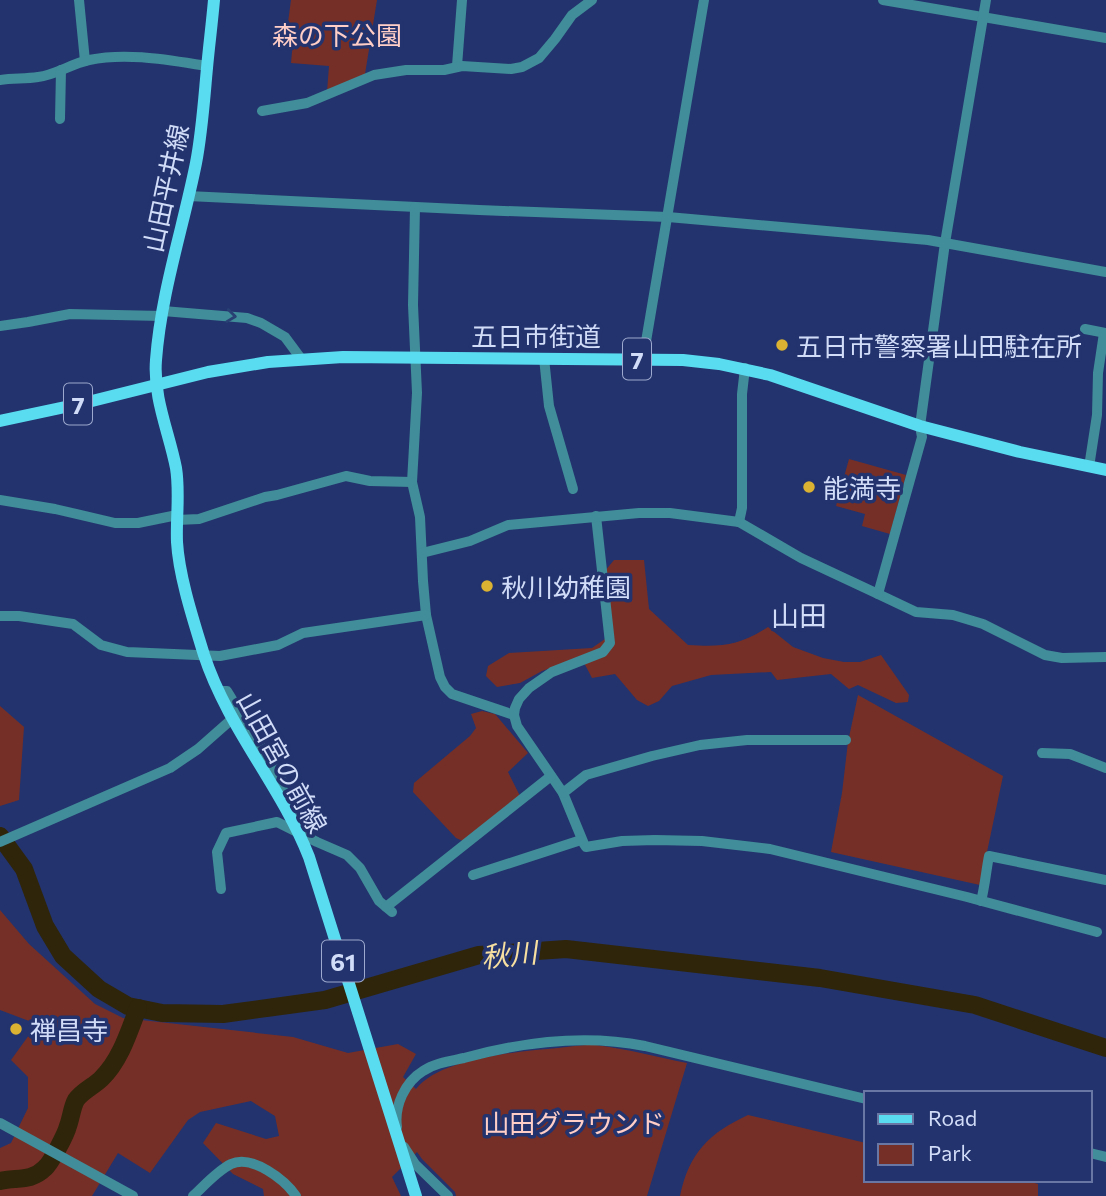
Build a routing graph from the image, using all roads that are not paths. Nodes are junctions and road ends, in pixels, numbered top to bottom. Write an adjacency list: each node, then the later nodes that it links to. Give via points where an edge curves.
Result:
1 (79, 0): 10 (street)
2 (214, 0): 11 (main road, 山田平井線)
3 (462, 0): 12 (street)
4 (592, 0): 12 (street, via 572,15 539,58 529,63 511,69)
5 (705, 0): 19 (street)
6 (883, 0): 8 (street)
7 (986, 0): 8 (street)
8 (983, 18): 9 (street); 20 (street)
9 (1106, 38)
10 (85, 61): 11 (street, via 141,57); 13 (street)
11 (207, 66): 17 (main road, 山田平井線, via 201,135)
12 (457, 66): 15 (street, via 374,75 307,103)
13 (61, 70): 14 (street, via 37,78); 16 (street)
14 (0, 80)
15 (262, 111)
16 (60, 118)
17 (188, 196): 18 (street); 22 (main road, 山田平井線)
18 (415, 207): 19 (street); 26 (street)
19 (668, 217): 20 (street); 28 (street)
20 (945, 243): 21 (street); 33 (street)
21 (1106, 272)
22 (162, 313): 23 (street, via 69,314); 29 (street, one-way to 29, via 247,318 285,337); 31 (main road, 山田平井線)
23 (0, 326)
24 (1085, 329): 25 (street)
25 (1105, 333): 34 (street)
26 (415, 358): 27 (main road, 五日市街道 / 7); 29 (main road, 五日市街道 / 7); 36 (street)
27 (544, 358): 28 (main road, 五日市街道 / 7); 37 (street, via 550,406)
28 (643, 359): 30 (main road, 五日市街道 / 7)
29 (302, 360): 31 (main road, 五日市街道 / 7, via 234,367)
30 (744, 368): 33 (main road, 五日市街道 / 7); 41 (street)
31 (155, 384): 32 (main road, 五日市街道 / 7); 40 (main road, 山田宮の前線 / 61, via 177,472)
32 (0, 421)
33 (920, 426): 34 (main road, 五日市街道 / 7); 43 (street, via 922,437)
34 (1089, 467): 35 (main road, 五日市街道 / 7)
35 (1106, 470)
36 (412, 482): 40 (street, via 346,476 200,519); 42 (street)
37 (573, 489)
38 (0, 500): 40 (street, via 116,523)
39 (596, 516): 41 (street, via 670,513); 42 (street, via 508,525); 49 (street, via 610,643 603,652 552,672 528,688)
40 (177, 517): 46 (main road, 山田宮の前線 / 61, via 180,567)
41 (739, 522): 43 (street)
42 (422, 553): 44 (street)
43 (878, 594): 47 (street, via 916,612 953,615 983,624 1045,655)
44 (426, 615): 46 (street, via 303,633 278,645); 49 (street, via 445,687 452,694)
45 (0, 616): 46 (street, via 74,624 101,645 127,652)
46 (204, 655): 48 (main road, 山田宮の前線 / 61)
47 (1106, 657)
48 (218, 691): 50 (main road, 山田宮の前線 / 61); 56 (street, via 227,691 281,779)
49 (514, 715): 54 (street)
50 (232, 719): 58 (street, via 170,768); 69 (main road, 山田宮の前線 / 61, via 292,817 309,857)
51 (846, 740): 55 (street, via 700,745 586,775)
52 (1042, 753): 53 (street, via 1070,754)
53 (1106, 768)
54 (551, 776): 55 (street); 56 (street, via 389,909 347,855)
55 (563, 793): 57 (street)
56 (310, 838): 61 (street, via 277,822 226,834 217,852)
57 (581, 840): 59 (street); 62 (street, via 586,847 654,840 770,849)
58 (0, 842)
59 (473, 875)
60 (1106, 880): 62 (street, via 989,856)
61 (221, 889)
62 (981, 901): 63 (street)
63 (1097, 932)
64 (864, 1099): 70 (street, via 619,1041 553,1042 485,1052 423,1071 407,1087 399,1106 398,1133 407,1154)
65 (0, 1123): 66 (street)
66 (133, 1196)
67 (193, 1196): 68 (street, via 231,1164 245,1162 275,1175)
68 (296, 1196)
69 (416, 1196)
70 (448, 1196)

